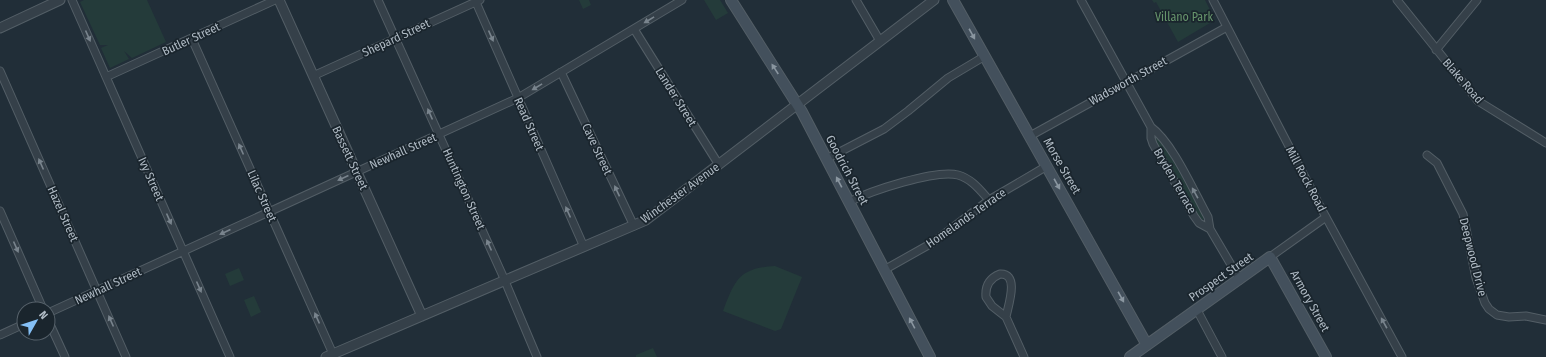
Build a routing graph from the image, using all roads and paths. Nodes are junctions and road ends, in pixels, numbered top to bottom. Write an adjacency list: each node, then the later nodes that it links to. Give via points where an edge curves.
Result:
1 (60, 0): 17 (street)
2 (72, 0): 27 (street, Ivy Street, one-way to 27)
3 (275, 0): 19 (street, Butler Street)
4 (279, 0): 26 (street, Bassett Street)
5 (378, 0): 20 (street, Huntington Street)
6 (682, 0): 18 (street, Newhall Street, one-way to 18)
7 (731, 0): 30 (main road, Goodrich Street, one-way to 7)
8 (856, 0): 21 (street)
9 (934, 0): 21 (street, Winchester Avenue)
10 (953, 0): 23 (main road, Morse Street, one-way to 23)
11 (1081, 0): 28 (street, Bryden Terrace)
12 (1213, 0): 16 (street, Mill Rock Road)
13 (1397, 0): 22 (street, Blake Road)
14 (1477, 0): 22 (street)
15 (477, 1): 20 (street, Shepard Street); 29 (street, Read Street, one-way to 29)
16 (1227, 27): 28 (street, Wadsworth Street); 44 (street, Mill Rock Road)
17 (0, 28)
18 (634, 29): 25 (street, Newhall Street); 37 (street, Lander Street)
19 (192, 38): 27 (street, Butler Street); 43 (street, Lilac Street, one-way to 19)
20 (395, 38): 26 (street, Shepard Street); 32 (street, Huntington Street, one-way to 20)
21 (880, 41): 30 (street, Winchester Avenue)
22 (1436, 50): 34 (street, Blake Road, via 1478,100)
23 (985, 56): 33 (main road, Morse Street); 36 (street, via 948,78 884,129)
24 (0, 71): 53 (street, Hazel Street, one-way to 24)
25 (561, 72): 29 (street, Newhall Street, one-way to 29); 45 (street, Cave Street, one-way to 25)
26 (313, 76): 39 (street, Bassett Street)
27 (106, 77): 48 (street, Ivy Street, one-way to 48)
28 (1126, 82): 31 (street, Bryden Terrace); 33 (street, Wadsworth Street)
29 (518, 98): 32 (street, Newhall Street); 47 (street, Read Street, one-way to 29)
30 (798, 105): 36 (main road, Goodrich Street); 37 (street, Winchester Avenue)
31 (1151, 127): 46 (street, Bryden Terrace, one-way to 31, via 1208,217 1172,151 1162,136); 46 (street, Bryden Terrace, via 1151,138 1194,216 1199,223)
32 (439, 134): 39 (street, Newhall Street); 52 (street, Huntington Street, one-way to 32)
33 (1030, 136): 38 (main road, Morse Street)
34 (1546, 143)
35 (1427, 155): 59 (street, Deepwood Drive, via 1437,163 1463,214 1476,278 1489,309 1497,315 1531,316)
36 (826, 159): 41 (main road, Goodrich Street, one-way to 36)
37 (719, 165): 45 (street, Winchester Avenue, via 657,212)
38 (1047, 166): 40 (street, Homelands Terrace); 63 (main road, Morse Street, one-way to 63)
39 (357, 172): 43 (street, Newhall Street, one-way to 43); 57 (street, Bassett Street)
40 (989, 200): 41 (street, via 969,180 945,174 920,178); 50 (street, Homelands Terrace, via 932,243)
41 (849, 202): 50 (main road, Goodrich Street)
42 (0, 211): 54 (street, one-way to 54)
43 (269, 212): 48 (street, Newhall Street, one-way to 48); 64 (street, Lilac Street, one-way to 43)
44 (1326, 217): 49 (street, Prospect Street); 74 (street, Mill Rock Road, one-way to 44)
45 (634, 226): 47 (street, Winchester Avenue)
46 (1210, 229): 51 (street, Bryden Terrace)
47 (584, 247): 52 (street, Winchester Avenue)
48 (183, 251): 53 (street, Newhall Street); 67 (street, Ivy Street, one-way to 67)
49 (1270, 257): 51 (main road, Prospect Street); 73 (main road, Armory Street)
50 (884, 270): 69 (main road, Goodrich Street, one-way to 50)
51 (1240, 280): 56 (main road, Prospect Street)
52 (504, 281): 57 (street, Winchester Avenue); 68 (street, Huntington Street)
53 (97, 290): 55 (street, Newhall Street); 66 (street, Hazel Street, one-way to 53)
54 (39, 301)
55 (56, 310)
56 (1197, 310): 63 (main road, Prospect Street); 72 (street)
57 (422, 316): 64 (street, Winchester Avenue)
58 (1006, 316): 58 (street, via 1012,285 1009,277 1002,273 991,281 986,289 986,297 992,306); 70 (street)
59 (1546, 320)
60 (16, 328): 61 (street)
61 (0, 335)
62 (56, 337): 65 (street)
63 (1147, 345): 71 (main road, Prospect Street)
64 (330, 356)
65 (65, 357)
66 (126, 357)
67 (230, 357)
68 (537, 357)
69 (930, 357)
70 (1024, 357)
71 (1130, 357)
72 (1222, 357)
73 (1326, 357)
74 (1402, 357)

